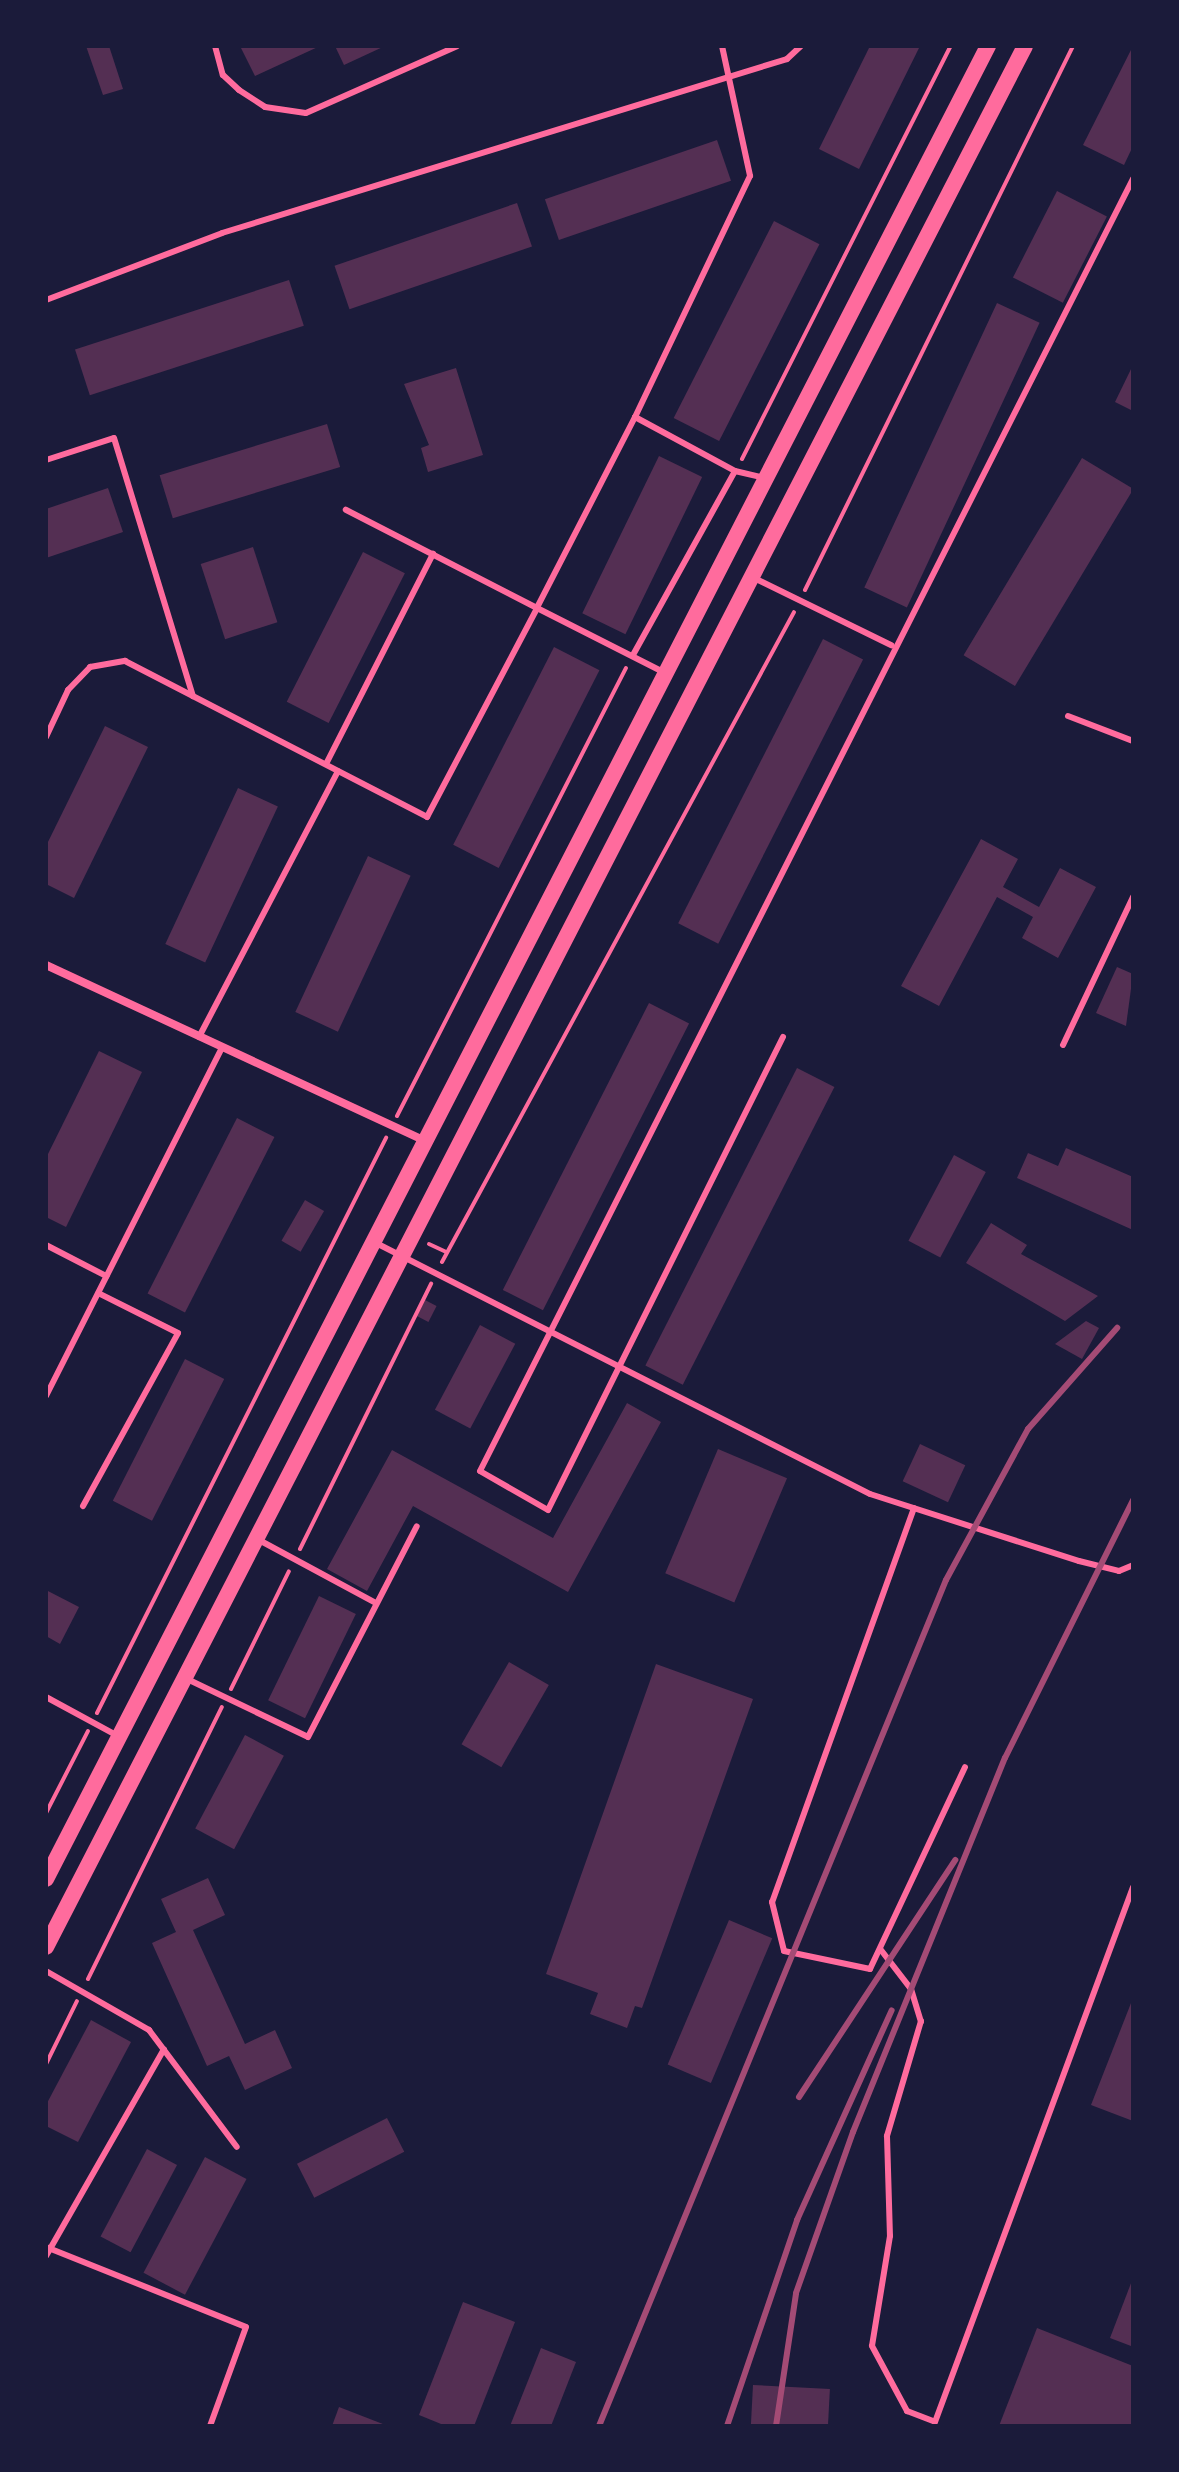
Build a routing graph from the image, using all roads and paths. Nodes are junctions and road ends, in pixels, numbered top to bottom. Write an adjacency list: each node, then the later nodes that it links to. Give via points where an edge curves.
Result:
1 (215, 46): 2 (lane, via 223,75 239,90 265,107 306,113)
2 (457, 46)
3 (722, 46): 9 (lane)
4 (801, 46): 9 (lane, via 787,59)
5 (951, 46): 14 (path)
6 (988, 46): 15 (main road)
7 (1025, 46): 18 (main road)
8 (1073, 46): 19 (path)
9 (727, 76): 11 (lane, via 222,233); 12 (lane, via 750,176)
10 (1133, 179): 21 (lane)
11 (46, 300)
12 (635, 417): 14 (lane); 20 (lane)
13 (46, 460): 24 (lane, via 114,438)
14 (735, 471): 15 (lane); 22 (lane)
15 (766, 478): 23 (main road)
16 (346, 510): 17 (lane)
17 (433, 554): 20 (lane); 28 (lane)
18 (751, 577): 19 (lane); 40 (main road)
19 (800, 600): 21 (lane); 41 (path)
20 (537, 608): 22 (lane); 29 (lane, via 427,817)
21 (891, 645): 44 (lane)
22 (633, 655): 23 (lane); 36 (path)
23 (666, 674): 37 (main road)
24 (193, 696): 26 (lane, via 125,661 90,667 68,690); 28 (lane)
25 (1068, 716): 27 (lane)
26 (46, 737)
27 (1133, 741)
28 (326, 764): 29 (lane)
29 (338, 771): 33 (lane)
30 (1133, 897): 34 (lane)
31 (46, 965): 33 (street)
32 (783, 1037): 45 (lane)
33 (198, 1038): 35 (street)
34 (1063, 1045)
35 (221, 1049): 36 (street); 42 (lane)
36 (392, 1126): 37 (street); 57 (path)
37 (426, 1141): 38 (main road)
38 (374, 1242): 40 (lane); 58 (main road)
39 (46, 1245): 42 (lane)
40 (400, 1257): 41 (lane); 50 (main road)
41 (436, 1274): 44 (lane); 51 (path)
42 (106, 1276): 43 (lane)
43 (98, 1293): 46 (lane); 47 (lane, via 178,1333)
44 (551, 1332): 45 (lane); 45 (lane, via 480,1471 548,1510)
45 (620, 1369): 48 (lane, via 870,1494)
46 (46, 1396)
47 (83, 1506)
48 (914, 1508): 52 (lane, via 1079,1561 1119,1571); 64 (lane, via 772,1902 774,1933 792,1955 870,1969)
49 (417, 1526): 53 (lane)
50 (257, 1539): 51 (lane); 54 (main road)
51 (295, 1559): 53 (lane); 56 (path)
52 (1133, 1565)
53 (376, 1603): 56 (lane, via 308,1737)
54 (185, 1678): 56 (lane); 63 (main road)
55 (46, 1697): 57 (lane)
56 (227, 1698): 66 (path)
57 (92, 1723): 58 (lane); 60 (path)
58 (119, 1737): 61 (main road)
59 (965, 1767): 64 (lane)
60 (46, 1813)
61 (46, 1879)
62 (1133, 1887): 64 (lane, via 935,2422 907,2411 872,2346 890,2236 887,2136 921,2021 911,1989)
63 (46, 1947)
64 (881, 1950)
65 (46, 1971): 66 (lane)
66 (83, 1990): 67 (lane, via 149,2030); 68 (path)
67 (164, 2049): 69 (lane); 70 (lane)
68 (46, 2064)
69 (237, 2147)
70 (48, 2248): 71 (lane); 72 (lane, via 246,2327)
71 (46, 2256)
72 (210, 2426)

